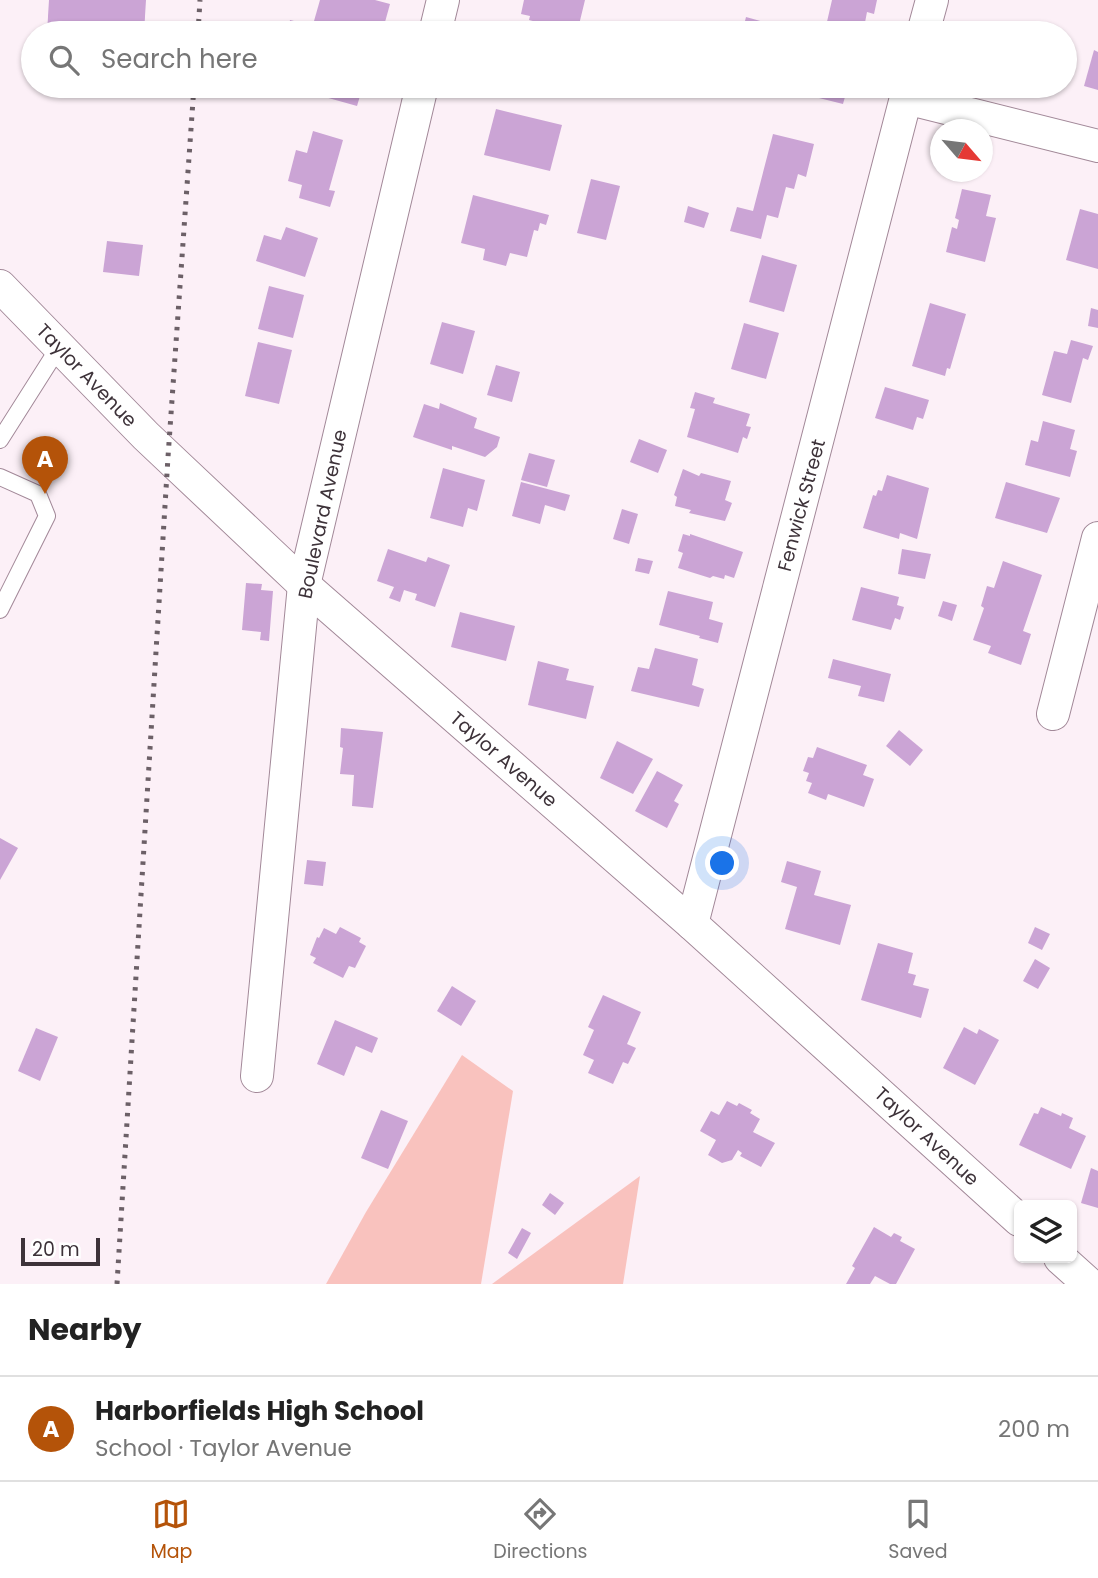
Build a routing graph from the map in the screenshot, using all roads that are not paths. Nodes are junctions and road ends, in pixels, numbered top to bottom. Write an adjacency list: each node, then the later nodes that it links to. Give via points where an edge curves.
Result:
1 (443, 0): 3 (street)
2 (932, 0): 4 (street)
3 (438, 21)
4 (926, 21)
5 (419, 98): 14 (street, Boulevard Avenue)
6 (906, 98): 17 (street, Fenwick Street)
7 (929, 98): 8 (street)
8 (1098, 146)
9 (0, 286): 10 (street, Taylor Avenue)
10 (59, 347): 11 (lane); 14 (street, Taylor Avenue)
11 (0, 440)
12 (0, 477): 15 (lane, via 38,494 47,516)
13 (1098, 538): 16 (street)
14 (304, 585): 17 (street, Taylor Avenue); 18 (street, Boulevard Avenue)
15 (0, 610)
16 (1054, 714)
17 (692, 924): 19 (street, Taylor Avenue)
18 (257, 1076)
19 (1014, 1215)
20 (1066, 1263): 21 (street)
21 (1089, 1284)

